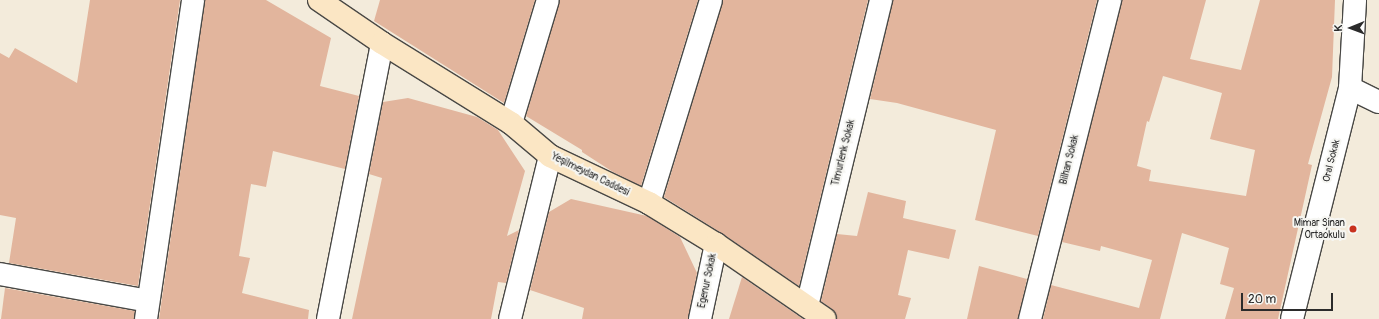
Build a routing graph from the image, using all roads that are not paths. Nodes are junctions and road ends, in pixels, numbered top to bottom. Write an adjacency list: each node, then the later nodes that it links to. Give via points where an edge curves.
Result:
1 (193, 0): 18 (street)
2 (319, 0): 8 (street, Yeşilmeydan Caddesi)
3 (548, 0): 12 (street)
4 (711, 0): 14 (street)
5 (881, 0): 17 (street, Timurlenk Sokak)
6 (1110, 0): 23 (street, Bilhan Sokak)
7 (1355, 0): 10 (street, Oral Sokak)
8 (338, 6): 9 (street, Yeşilmeydan Caddesi)
9 (382, 43): 12 (street, Yeşilmeydan Caddesi); 19 (street)
10 (1350, 88): 11 (street); 24 (street, Oral Sokak)
11 (1379, 102)
12 (511, 123): 13 (street, Yeşilmeydan Caddesi)
13 (550, 156): 14 (street, Yeşilmeydan Caddesi); 20 (street)
14 (649, 204): 15 (street, Yeşilmeydan Caddesi)
15 (716, 244): 17 (street, Yeşilmeydan Caddesi); 21 (street, Egenur Sokak)
16 (0, 274): 18 (street)
17 (807, 306): 22 (street, Yeşilmeydan Caddesi)
18 (147, 310)
19 (328, 319)
20 (510, 319)
21 (700, 319)
22 (825, 319)
23 (1030, 319)
24 (1292, 319)

